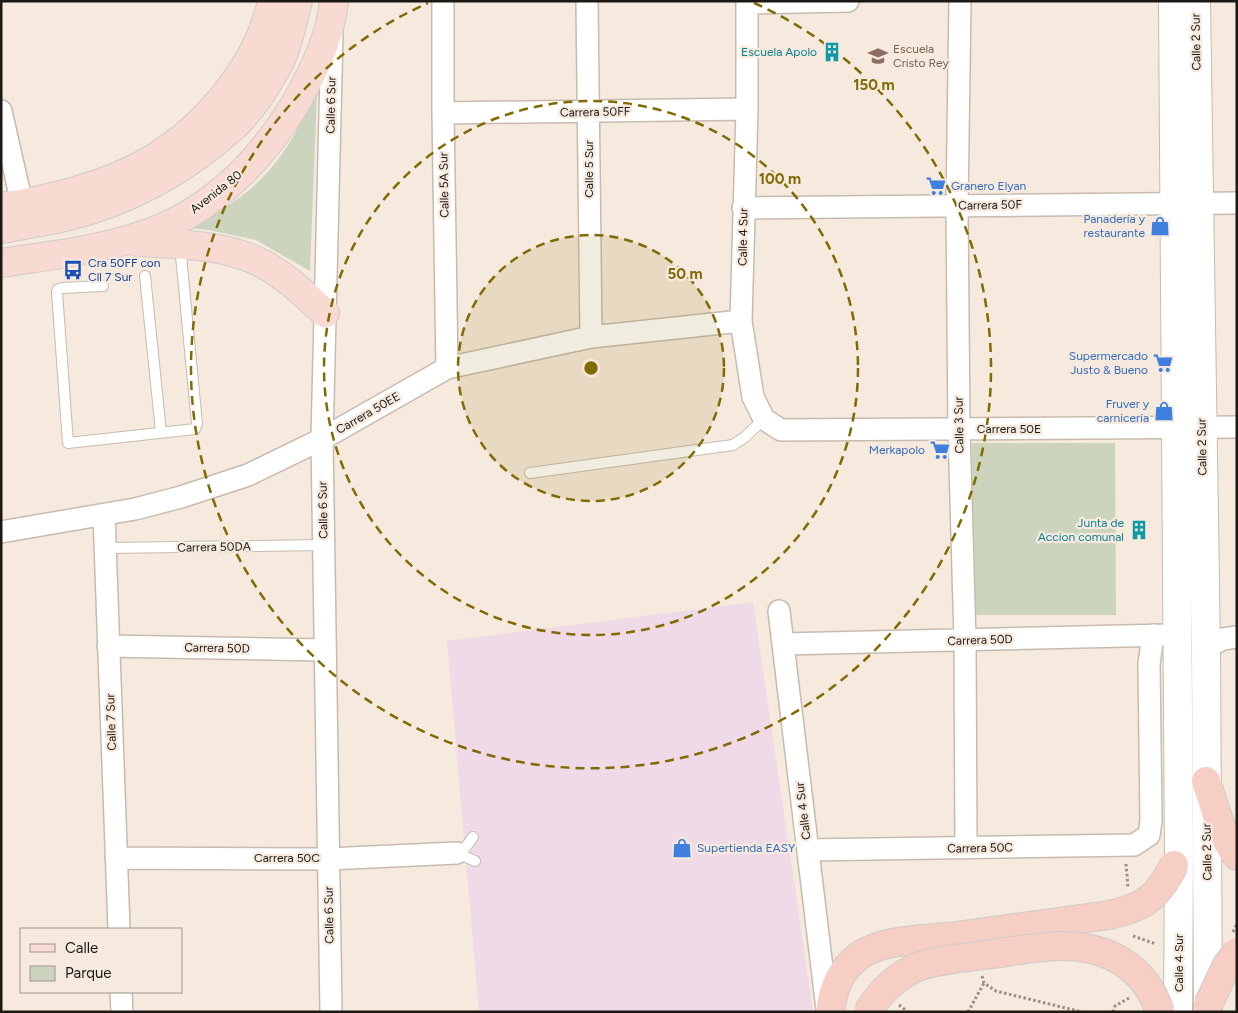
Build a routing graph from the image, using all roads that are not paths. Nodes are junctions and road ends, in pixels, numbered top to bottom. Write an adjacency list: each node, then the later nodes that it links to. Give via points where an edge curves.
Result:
1 (272, 1): 19 (main road, via 254,54 229,90 174,144 137,168)
2 (298, 1): 19 (main road, via 278,66 233,127 198,156 150,186 103,206 66,217)
3 (443, 1): 14 (street, Calle 5A Sur)
4 (587, 1): 13 (street, Calle 5 Sur)
5 (848, 1): 9 (street)
6 (960, 1): 17 (street, Calle 3 Sur)
7 (1173, 1): 15 (main road, Calle 2 Sur)
8 (1196, 1): 15 (main road, Calle 2 Sur)
9 (747, 2): 11 (street, Calle 4 Sur)
10 (333, 4): 20 (main road, Avenida 80, via 324,43 306,86 278,132 251,164 185,217); 25 (street, Calle 6 Sur)
11 (747, 109): 13 (street, Carrera 50FF); 18 (street, Calle 4 Sur)
12 (1, 110): 19 (street)
13 (589, 112): 14 (street, Carrera 50FF); 27 (street, Calle 5 Sur)
14 (443, 113): 28 (street, Calle 5A Sur)
15 (1187, 203): 16 (street, Carrera 50F); 17 (street, Carrera 50F); 30 (main road, Calle 2 Sur)
16 (1237, 203)
17 (957, 206): 18 (street, Carrera 50F); 32 (street, Calle 3 Sur)
18 (743, 208): 26 (street, Calle 4 Sur)
19 (13, 216)
20 (121, 242): 21 (main road); 22 (main road, Avenida 80)
21 (180, 244): 25 (main road, via 225,250 256,260 287,280); 33 (lane, via 197,424 191,430)
22 (1, 263)
23 (145, 276): 33 (lane)
24 (103, 286): 33 (lane, via 62,288 57,292 68,443)
25 (325, 313): 34 (street, Calle 6 Sur)
26 (741, 321): 27 (street, Carrera 50EE); 29 (street, Calle 4 Sur, via 753,397)
27 (590, 337): 28 (street, Carrera 50EE)
28 (447, 368): 34 (street, Carrera 50EE)
29 (773, 425): 32 (street, Carrera 50E); 35 (lane, via 733,445)
30 (1189, 427): 31 (street, Carrera 50E); 32 (street, Carrera 50E); 41 (main road, Calle 2 Sur); 43 (main road, Calle 2 Sur, via 1205,621)
31 (1237, 427)
32 (959, 429): 42 (street, Calle 3 Sur)
33 (161, 432)
34 (322, 440): 36 (street, Carrera 50EE, via 222,484); 38 (street, Calle 6 Sur)
35 (530, 474)
36 (104, 515): 37 (street, Carrera 50EE); 39 (street, Calle 7 Sur)
37 (1, 532)
38 (324, 545): 39 (lane, Carrera 50DA); 46 (street, Calle 6 Sur)
39 (105, 548): 45 (street, Calle 7 Sur)
40 (779, 611): 44 (street, Calle 4 Sur)
41 (1165, 635): 42 (street, Carrera 50D); 48 (street, Calle 2 Sur, via 1149,664); 56 (main road, Calle 2 Sur)
42 (965, 640): 44 (street, Carrera 50D); 50 (street, Calle 3 Sur)
43 (1224, 641): 47 (main road, Calle 2 Sur)
44 (783, 644): 51 (street, Calle 4 Sur)
45 (108, 646): 46 (street, Carrera 50D); 54 (street, Calle 7 Sur)
46 (325, 650): 55 (street, Calle 6 Sur)
47 (1206, 781): 52 (highway); 60 (main road, Calle 2 Sur)
48 (1149, 835): 50 (street, Carrera 50C, via 1134,845)
49 (473, 838): 53 (lane, via 465,848)
50 (966, 848): 51 (street, Carrera 50C)
51 (808, 850): 63 (street, Calle 4 Sur)
52 (1235, 854)
53 (466, 857): 55 (street, Carrera 50C)
54 (116, 858): 55 (street, Carrera 50C); 57 (street, Calle 7 Sur)
55 (328, 859): 62 (street, Calle 6 Sur)
56 (1178, 862): 63 (highway, bridge, via 1164,885 1146,903 1130,910 878,946 860,955 839,977); 66 (main road, Calle 4 Sur)
57 (119, 928)
58 (1237, 952): 60 (highway, bridge, via 1227,965)
59 (121, 993): 61 (street)
60 (1208, 1008)
61 (122, 1012)
62 (330, 1012)
63 (829, 1012)
64 (868, 1012): 65 (highway, bridge, via 886,987 912,969 942,961 1060,946 1089,948 1116,957 1137,973 1155,996)
65 (1160, 1012)
66 (1178, 1012)

